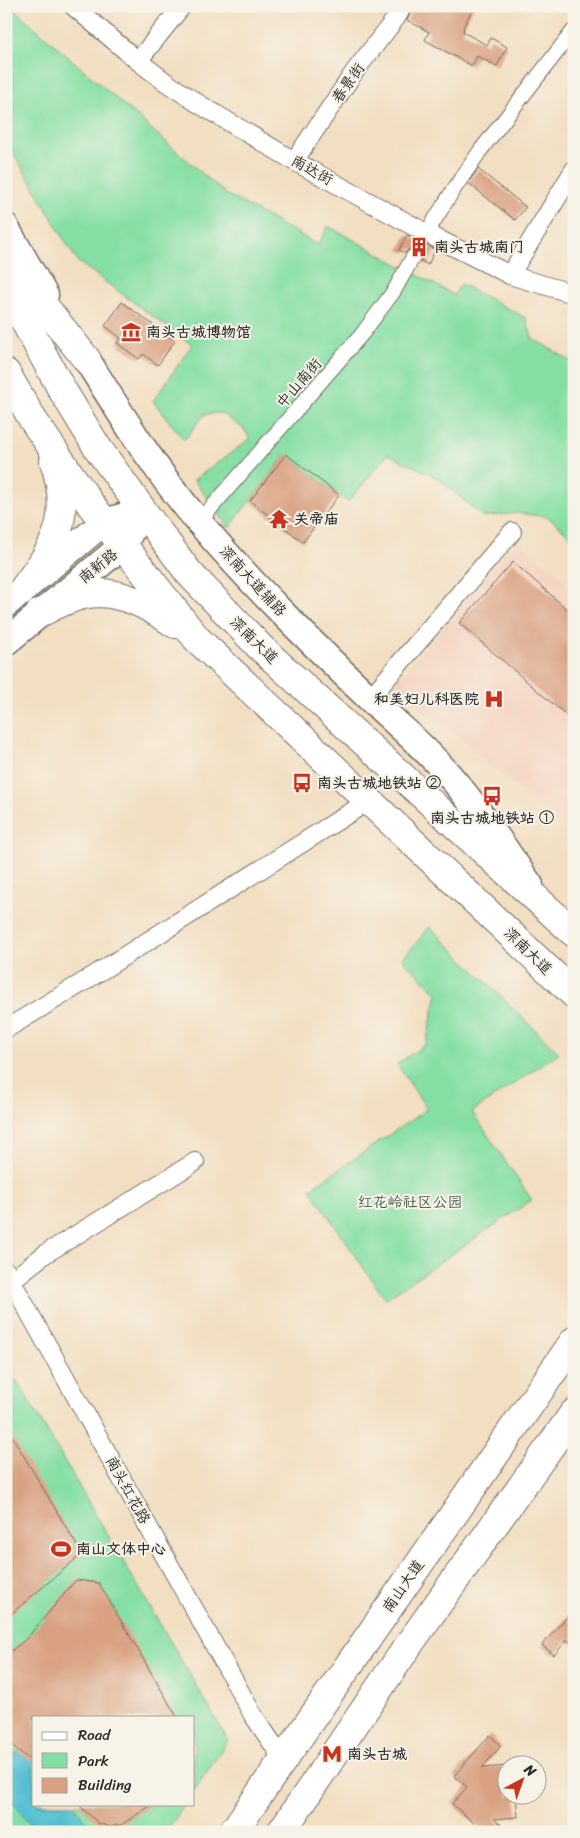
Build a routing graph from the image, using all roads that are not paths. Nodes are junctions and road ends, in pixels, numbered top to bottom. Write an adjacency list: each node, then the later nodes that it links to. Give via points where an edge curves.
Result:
1 (73, 6): 5 (street, 南达街)
2 (182, 6): 5 (street)
3 (403, 6): 6 (street, 春景街)
4 (574, 30): 9 (street, via 480,151)
5 (138, 62): 6 (street, 南达街, via 199,104)
6 (294, 161): 9 (street, 南达街)
7 (574, 170): 12 (street)
8 (6, 224): 15 (street, 深南大道辅路)
9 (425, 235): 12 (street, 南达街)
10 (414, 257): 20 (street, 中山南街, via 362,334)
11 (6, 258): 15 (main road)
12 (510, 275): 14 (street, 南达街)
13 (6, 287): 18 (main road, 深南大道, via 97,447)
14 (574, 294)
15 (87, 360): 20 (main road, 深南大道辅路, via 161,474)
16 (6, 373): 17 (main road, 深南大道)
17 (33, 420): 19 (main road, 深南大道); 23 (main road, via 53,459 61,482 63,502 51,549)
18 (142, 511): 19 (main road, 南新路); 22 (main road, 南新路); 29 (main road, 深南大道, via 189,573 260,647)
19 (104, 522): 22 (main road, 深南大道); 23 (main road, 南新路)
20 (199, 522): 27 (main road, 深南大道辅路, via 256,585)
21 (512, 532): 27 (street)
22 (122, 546): 24 (main road, 南新路); 25 (main road, 深南大道)
23 (14, 598)
24 (40, 613): 25 (main road, via 83,595 108,594 139,602); 26 (main road, 南新路)
25 (197, 639): 28 (main road, 深南大道)
26 (6, 642)
27 (370, 698): 29 (main road, 深南大道辅路, via 454,780)
28 (370, 800): 31 (main road, 深南大道); 32 (street)
29 (543, 904): 30 (main road, 深南大道)
30 (574, 933)
31 (574, 994)
32 (6, 1029)
33 (195, 1162): 34 (street)
34 (8, 1279): 37 (street, 南头红花路, via 253,1715)
35 (574, 1341): 37 (main road, 南山大道)
36 (574, 1413): 39 (main road, via 410,1642)
37 (283, 1759): 38 (main road, 南山大道)
38 (233, 1832)
39 (281, 1832)

